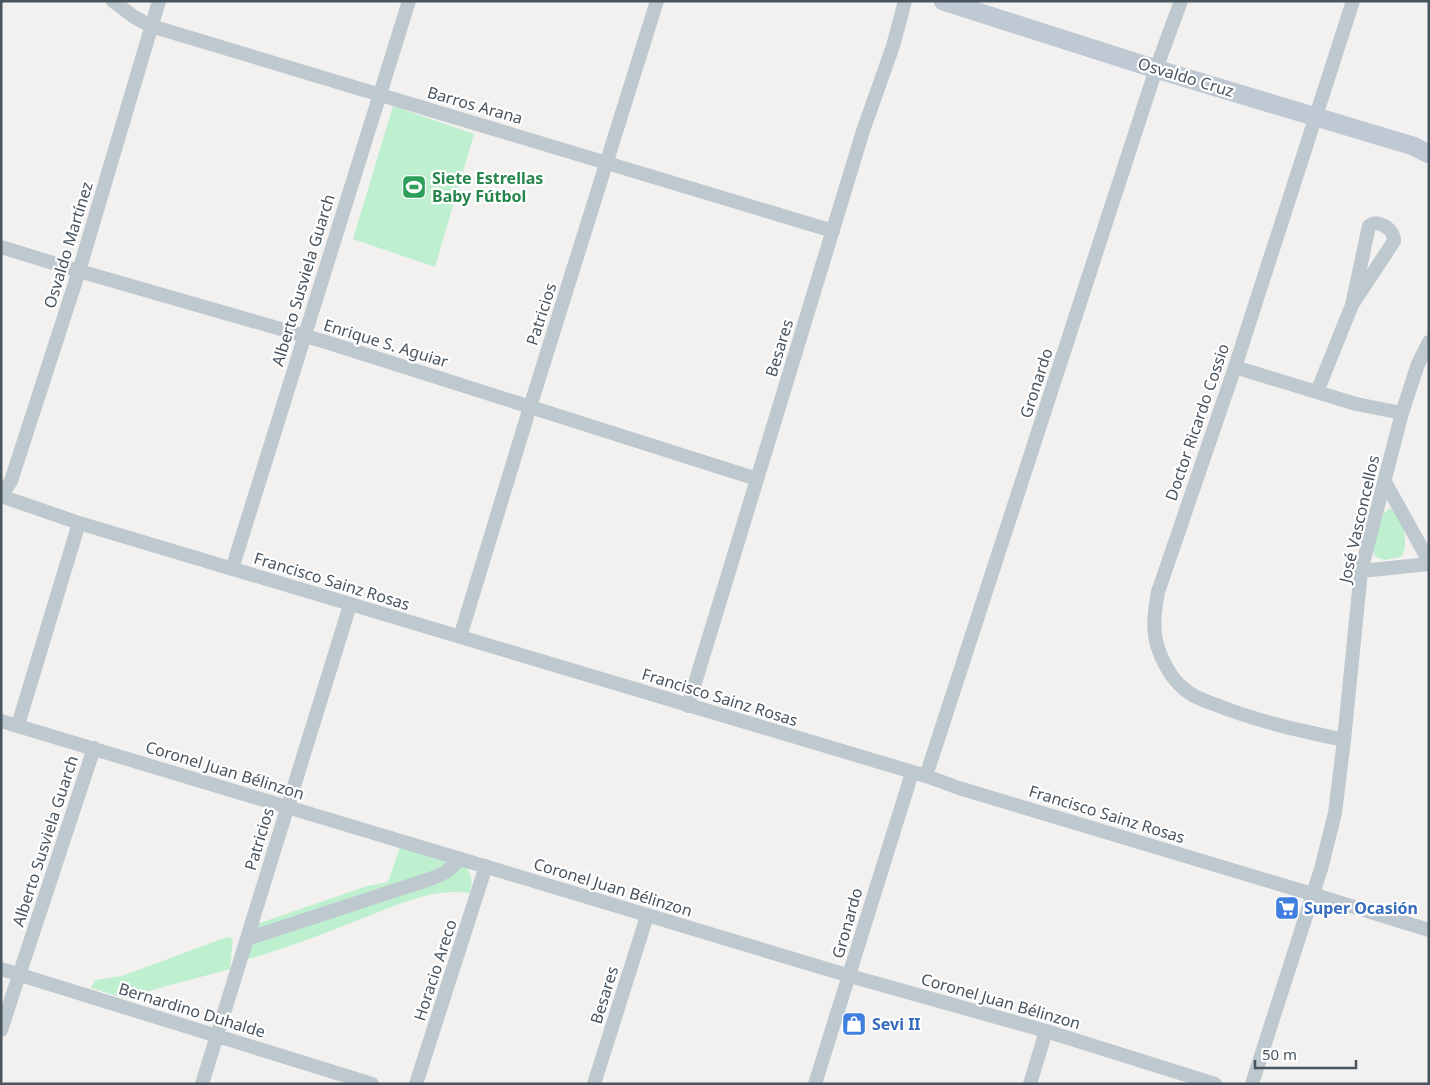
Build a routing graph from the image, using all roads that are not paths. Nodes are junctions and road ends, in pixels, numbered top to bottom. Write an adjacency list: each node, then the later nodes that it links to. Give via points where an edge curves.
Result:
1 (113, 1): 9 (street, Barros Arana)
2 (159, 1): 9 (street, Osvaldo Martínez)
3 (409, 1): 11 (street, Alberto Susviela Guarch)
4 (657, 1): 14 (street, Patricios)
5 (905, 1): 15 (street, Besares)
6 (943, 1): 10 (street, Osvaldo Cruz)
7 (1181, 1): 10 (street, Gronardo)
8 (1353, 1): 12 (street, Doctor Ricardo Cossio)
9 (151, 26): 11 (street, Barros Arana); 17 (street, Osvaldo Martínez)
10 (1156, 69): 12 (street, Osvaldo Cruz); 40 (street, Gronardo)
11 (380, 95): 14 (street, Barros Arana); 19 (street, Alberto Susviela Guarch)
12 (1315, 116): 13 (street, Osvaldo Cruz, via 1413,146); 21 (street, Doctor Ricardo Cossio)
13 (1429, 154)
14 (608, 162): 15 (street, Barros Arana); 23 (street, Patricios)
15 (833, 231): 25 (street, Besares)
16 (1, 247): 17 (street, Enrique S. Aguiar)
17 (80, 271): 19 (street, Enrique S. Aguiar); 27 (street, Osvaldo Martínez, via 11,481)
18 (1352, 305): 18 (street, via 1394,241 1392,231 1376,222 1369,226); 22 (street)
19 (304, 336): 23 (street, Enrique S. Aguiar); 30 (street, Alberto Susviela Guarch)
20 (1429, 342): 24 (street, José Vasconcellos)
21 (1235, 367): 22 (street); 37 (street, Doctor Ricardo Cossio, via 1158,592 1154,620 1157,645 1180,686 1194,696 1288,728)
22 (1316, 392): 24 (street)
23 (530, 407): 25 (street, Enrique S. Aguiar); 33 (street, Patricios)
24 (1402, 413): 26 (street, José Vasconcellos)
25 (758, 479): 34 (street, Besares)
26 (1385, 482): 29 (street); 31 (street, José Vasconcellos)
27 (1, 496): 28 (street, Francisco Sainz Rosas)
28 (78, 523): 30 (street, Francisco Sainz Rosas); 36 (street)
29 (1429, 563): 31 (street)
30 (232, 569): 32 (street, Francisco Sainz Rosas)
31 (1361, 571): 37 (street, José Vasconcellos)
32 (350, 605): 33 (street, Francisco Sainz Rosas); 41 (street, Patricios)
33 (460, 637): 34 (street, Francisco Sainz Rosas)
34 (688, 706): 39 (street, Francisco Sainz Rosas)
35 (1, 721): 36 (street, Coronel Juan Bélinzon)
36 (18, 725): 38 (street, Coronel Juan Bélinzon)
37 (1344, 740): 44 (street, José Vasconcellos, via 1335,813)
38 (94, 748): 41 (street, Coronel Juan Bélinzon); 49 (street, Alberto Susviela Guarch)
39 (912, 773): 40 (street, Francisco Sainz Rosas); 50 (street, Gronardo)
40 (926, 776): 44 (street, Francisco Sainz Rosas)
41 (287, 807): 42 (street, Coronel Juan Bélinzon); 47 (street, Patricios)
42 (460, 859): 43 (street, Coronel Juan Bélinzon); 47 (street, via 446,872 433,878)
43 (486, 866): 45 (street, Coronel Juan Bélinzon); 56 (street, Horacio Areco)
44 (1312, 894): 46 (street, Francisco Sainz Rosas); 61 (street, José Vasconcellos)
45 (647, 916): 50 (street, Coronel Juan Bélinzon); 57 (street, Besares)
46 (1429, 930)
47 (247, 939): 53 (street, Patricios)
48 (1, 969): 49 (street, Bernardino Duhalde)
49 (19, 975): 51 (street, Alberto Susviela Guarch); 53 (street, Bernardino Duhalde)
50 (850, 976): 52 (street, Coronel Juan Bélinzon); 58 (street, Gronardo)
51 (2, 1025)
52 (1046, 1031): 59 (street); 60 (street, Coronel Juan Bélinzon)
53 (217, 1037): 54 (street, Patricios); 55 (street, Bernardino Duhalde)
54 (202, 1084)
55 (372, 1084)
56 (416, 1084)
57 (594, 1084)
58 (815, 1084)
59 (1030, 1084)
60 (1214, 1084)
61 (1252, 1084)

